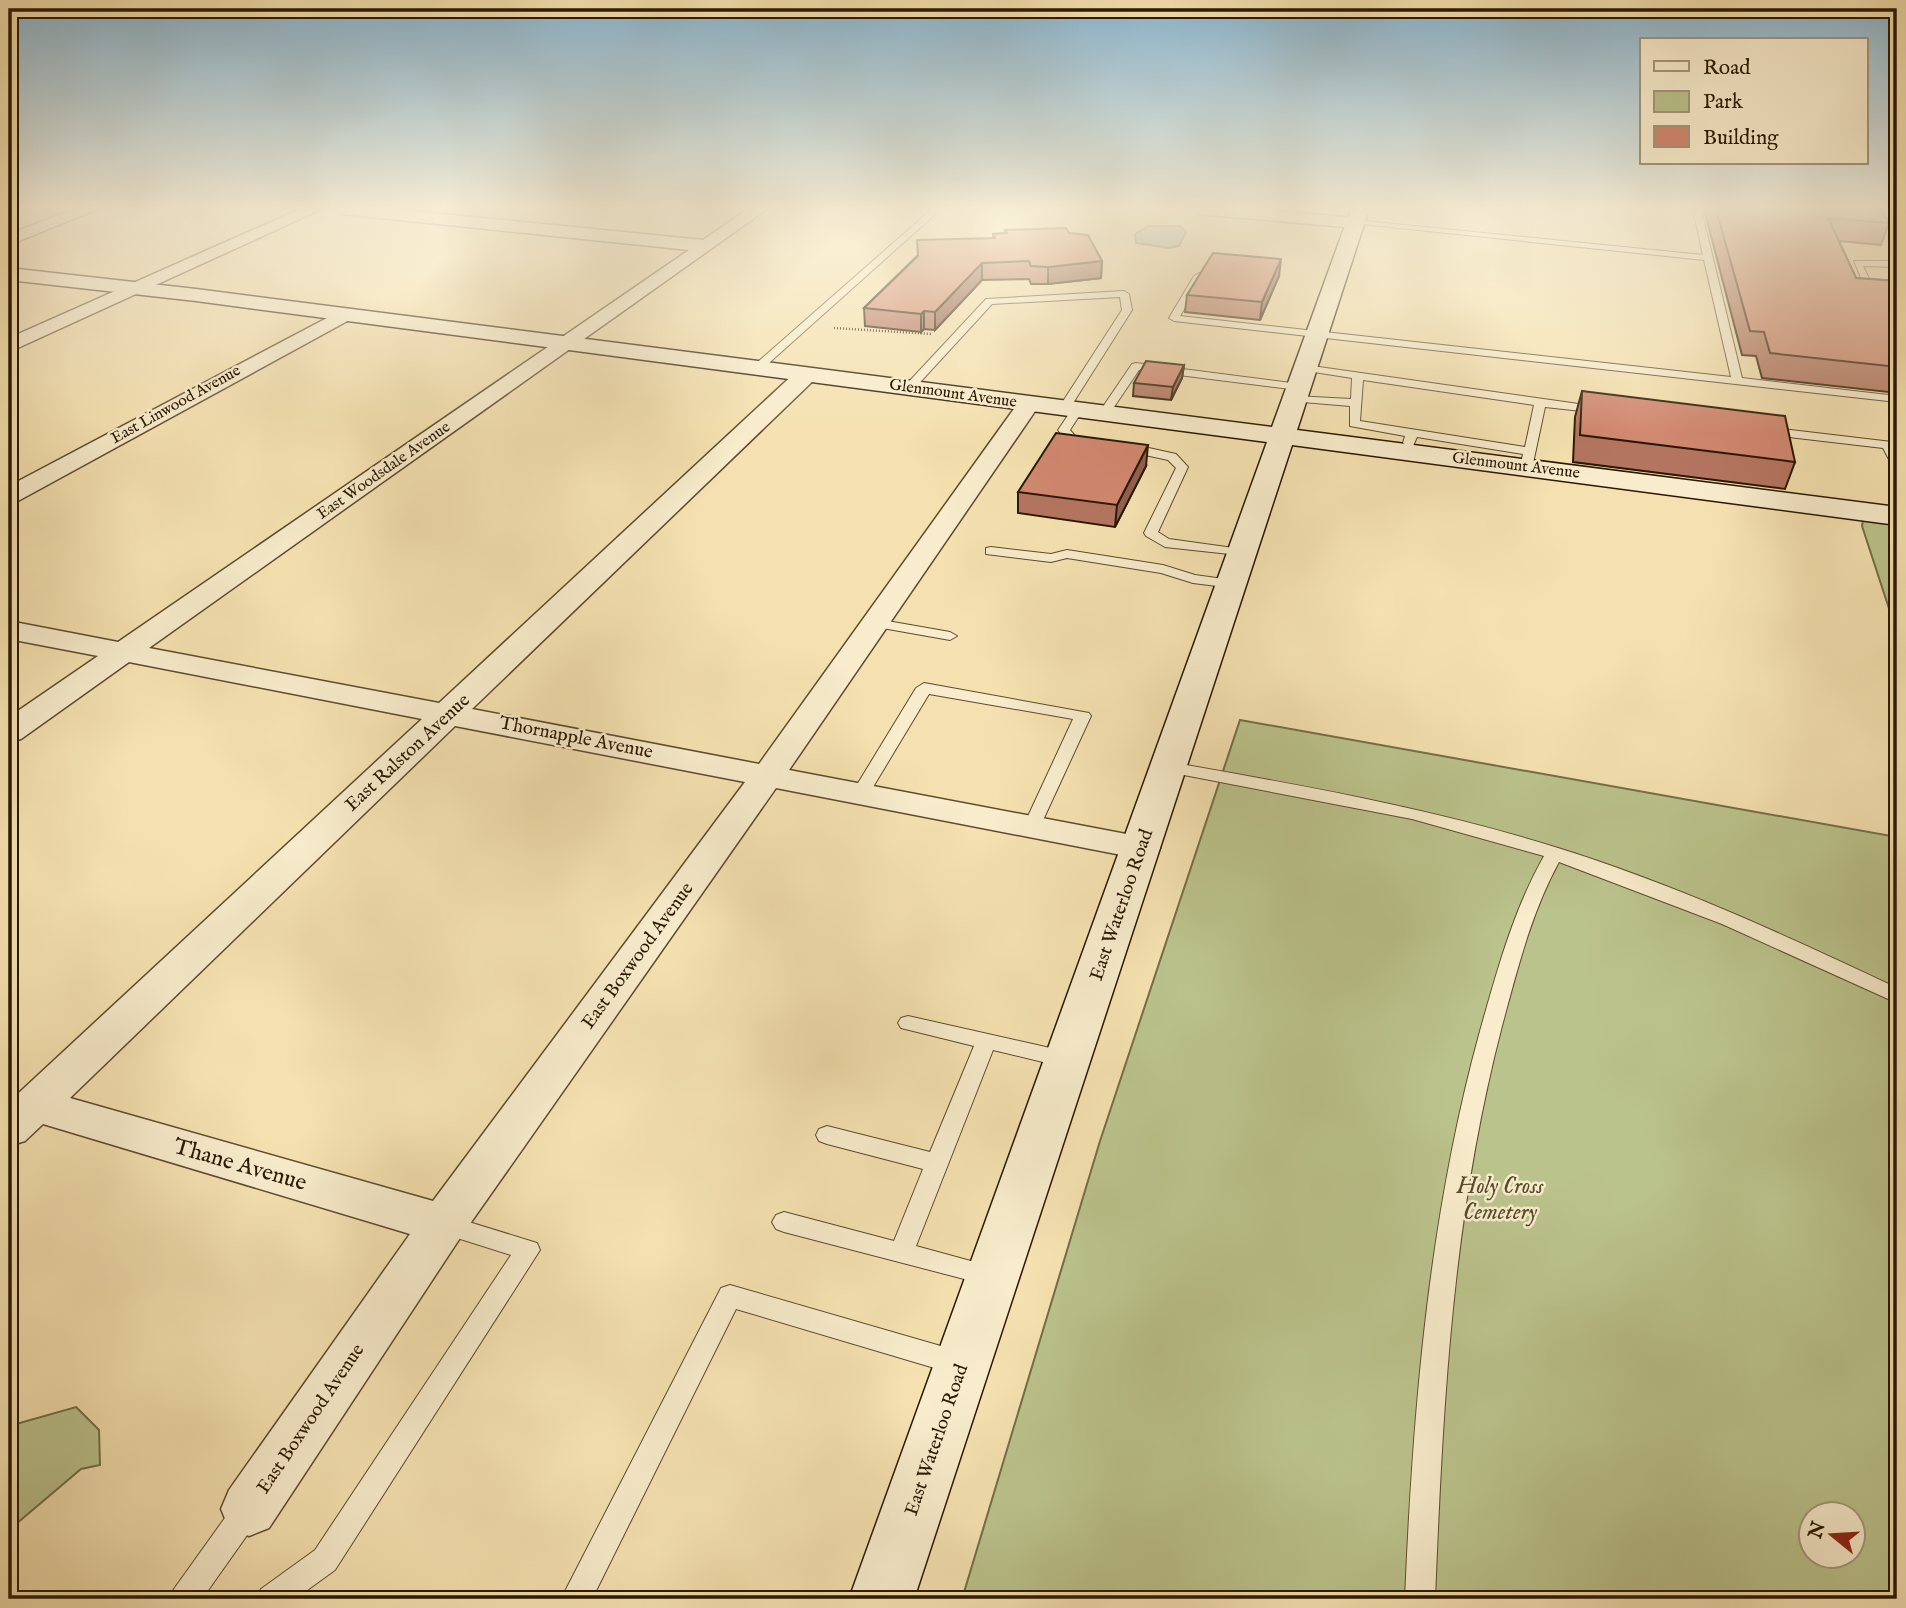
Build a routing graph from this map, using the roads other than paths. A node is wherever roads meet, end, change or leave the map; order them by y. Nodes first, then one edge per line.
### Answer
1 (102, 284) edge
2 (147, 284) edge
3 (653, 284) edge
4 (852, 284) edge
5 (1194, 284) edge
6 (1334, 284) edge
7 (1714, 284) edge
8 (1867, 284) edge
9 (138, 288) junction
10 (1897, 300) edge
11 (344, 315) junction
12 (1316, 335) junction
13 (567, 344) junction
14 (9, 346) edge
15 (756, 369) junction
16 (806, 375) junction
17 (1358, 375) junction
18 (1737, 381) junction
19 (909, 388) junction
20 (1295, 398) junction
21 (1897, 399) edge
22 (1356, 403) junction
23 (1540, 403) junction
24 (1057, 408) junction
25 (1612, 412) edge
26 (1104, 414) junction
27 (1755, 429) edge
28 (1409, 443) junction
29 (1528, 460) junction
30 (1897, 464) edge
31 (9, 496) edge
32 (1897, 516) edge
33 (991, 551) dead end
34 (1238, 569) junction
35 (876, 623) junction
36 (9, 630) edge
37 (950, 636) dead end
38 (123, 652) junction
39 (449, 714) junction
40 (9, 732) edge
41 (1169, 767) junction
42 (769, 775) junction
43 (861, 793) junction
44 (1032, 827) junction
45 (1142, 848) junction
46 (1555, 853) junction
47 (1897, 996) edge
48 (908, 1023) dead end
49 (986, 1041) junction
50 (1068, 1060) junction
51 (23, 1117) edge
52 (827, 1135) dead end
53 (937, 1163) junction
54 (784, 1222) dead end
55 (443, 1224) junction
56 (901, 1253) junction
57 (993, 1277) junction
58 (963, 1364) junction
59 (249, 1509) joint
60 (184, 1599) edge
61 (271, 1599) edge
62 (576, 1599) edge
63 (881, 1599) edge
64 (1420, 1599) edge

1 - 9 street, Glenmount Avenue
2 - 9 street
3 - 13 street, East Woodsdale Avenue
4 - 15 lane
5 - 12 lane
6 - 12 street, East Waterloo Road
7 - 18 lane
8 - 10 lane
9 - 11 street, Glenmount Avenue
9 - 14 street
11 - 13 street, Glenmount Avenue
11 - 31 street, East Linwood Avenue
12 - 18 lane
12 - 20 street, East Waterloo Road
13 - 15 street, Glenmount Avenue
13 - 38 street, East Woodsdale Avenue
15 - 16 street, Glenmount Avenue
16 - 19 street, Glenmount Avenue
16 - 39 street, East Ralston Avenue
17 - 20 lane
17 - 22 lane
17 - 23 lane
18 - 21 lane
19 - 24 street, Glenmount Avenue
19 - 24 lane
20 - 22 lane
20 - 26 street, Glenmount Avenue
20 - 26 lane
20 - 28 street, Glenmount Avenue
20 - 34 street, East Waterloo Road
22 - 28 lane
23 - 25 lane
23 - 29 lane
24 - 26 street, Glenmount Avenue
24 - 34 lane
24 - 35 street, East Boxwood Avenue
27 - 30 lane
28 - 29 street, Glenmount Avenue
29 - 32 street, Glenmount Avenue
33 - 34 lane
34 - 41 street, East Waterloo Road
35 - 37 lane
35 - 42 street, East Boxwood Avenue
36 - 38 street, Thornapple Avenue
38 - 39 street, Thornapple Avenue
38 - 40 street, East Woodsdale Avenue
39 - 42 street, Thornapple Avenue
39 - 51 street, East Ralston Avenue
41 - 45 street, East Waterloo Road
41 - 46 lane
42 - 43 street, Thornapple Avenue
42 - 55 street, East Boxwood Avenue
43 - 44 street, Thornapple Avenue
43 - 44 lane
44 - 45 street, Thornapple Avenue
45 - 50 street, East Waterloo Road
46 - 47 lane
46 - 64 lane
48 - 49 lane
49 - 50 lane
49 - 53 lane
50 - 57 street, East Waterloo Road
51 - 55 street, Thane Avenue
52 - 53 lane
53 - 56 lane
54 - 56 lane
55 - 59 street, East Boxwood Avenue
55 - 61 lane
56 - 57 lane
57 - 58 street, East Waterloo Road
58 - 62 lane
58 - 63 street, East Waterloo Road
59 - 60 lane

